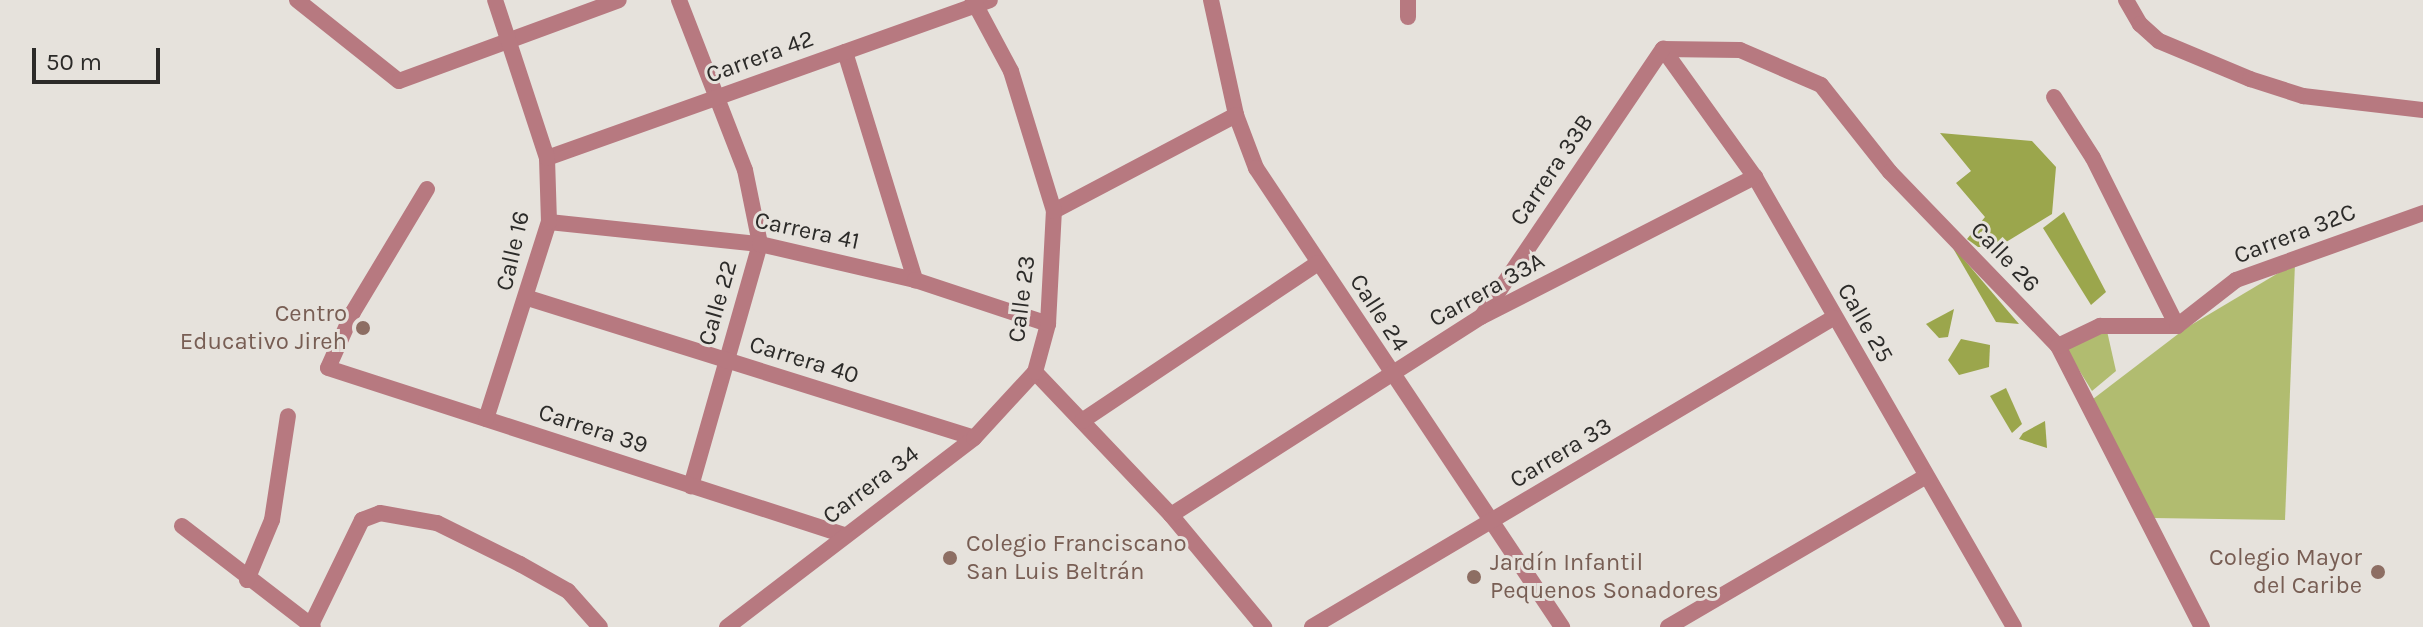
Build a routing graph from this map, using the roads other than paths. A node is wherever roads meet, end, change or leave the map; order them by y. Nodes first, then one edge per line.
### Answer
1 (297, 0) edge
2 (495, 0) edge
3 (619, 0) edge
4 (679, 0) edge
5 (1211, 0) edge
6 (2126, 0) edge
7 (979, 2) edge
8 (511, 40) junction
9 (1663, 49) junction
10 (845, 52) junction
11 (718, 97) junction
12 (2054, 97) dead end
13 (2423, 110) edge
14 (1236, 115) junction
15 (547, 158) junction
16 (1755, 177) junction
17 (427, 189) dead end
18 (1054, 211) junction
19 (2423, 213) edge
20 (549, 222) junction
21 (760, 244) junction
22 (1318, 263) junction
23 (915, 280) junction
24 (528, 298) junction
25 (1481, 317) junction
26 (1833, 318) junction
27 (1048, 324) junction
28 (2177, 326) junction
29 (2058, 346) junction
30 (726, 360) junction
31 (1035, 372) junction
32 (1390, 374) junction
33 (288, 416) dead end
34 (486, 419) junction
35 (1082, 421) junction
36 (974, 438) junction
37 (1926, 476) junction
38 (691, 486) junction
39 (1171, 515) junction
40 (1490, 523) junction
41 (182, 526) dead end
42 (844, 535) junction
43 (247, 580) junction
44 (312, 626) edge
45 (600, 627) edge
46 (727, 627) edge
47 (1264, 627) edge
48 (1312, 627) edge
49 (1562, 627) edge
50 (1668, 627) edge
51 (2014, 627) edge
52 (2202, 627) edge

1 - 8 street
2 - 8 street, Calle 16
3 - 8 street
4 - 11 street, Calle 22
5 - 14 street, Calle 24
6 - 13 street
7 - 10 street, Carrera 42
7 - 18 street, Calle 23
8 - 15 street, Calle 16
9 - 16 street, Calle 25
9 - 25 street, Carrera 33B
9 - 29 street, Calle 26
10 - 11 street, Carrera 42
10 - 23 street
11 - 15 street, Carrera 42
11 - 21 street, Calle 22
12 - 28 street
14 - 18 street
14 - 22 street, Calle 24
15 - 20 street, Calle 16
16 - 25 street, Carrera 33A
16 - 26 street, Calle 25
17 - 34 street, Carrera 39
18 - 27 street, Calle 23
19 - 28 street, Carrera 32C
20 - 21 street, Carrera 41
20 - 24 street, Calle 16
21 - 23 street, Carrera 41
21 - 30 street, Calle 22
22 - 32 street, Calle 24
22 - 35 street
23 - 27 street, Carrera 41
24 - 30 street, Carrera 40
24 - 34 street, Calle 16
25 - 32 street, Carrera 33A
26 - 37 street, Calle 25
26 - 40 street, Carrera 33
27 - 31 street, Calle 23
28 - 29 street
29 - 52 street, Calle 26
30 - 36 street, Carrera 40
30 - 38 street, Calle 22
31 - 35 street, Calle 23
31 - 36 street, Carrera 34
32 - 39 street, Carrera 33A
32 - 40 street, Calle 24
33 - 43 street
34 - 38 street, Carrera 39
35 - 39 street, Calle 23
36 - 42 street, Carrera 34
37 - 50 street
37 - 51 street, Calle 25
38 - 42 street, Carrera 39
39 - 47 street, Calle 23
40 - 48 street, Carrera 33
40 - 49 street, Calle 24
41 - 43 street
42 - 46 street, Carrera 34
43 - 44 street
44 - 45 street

